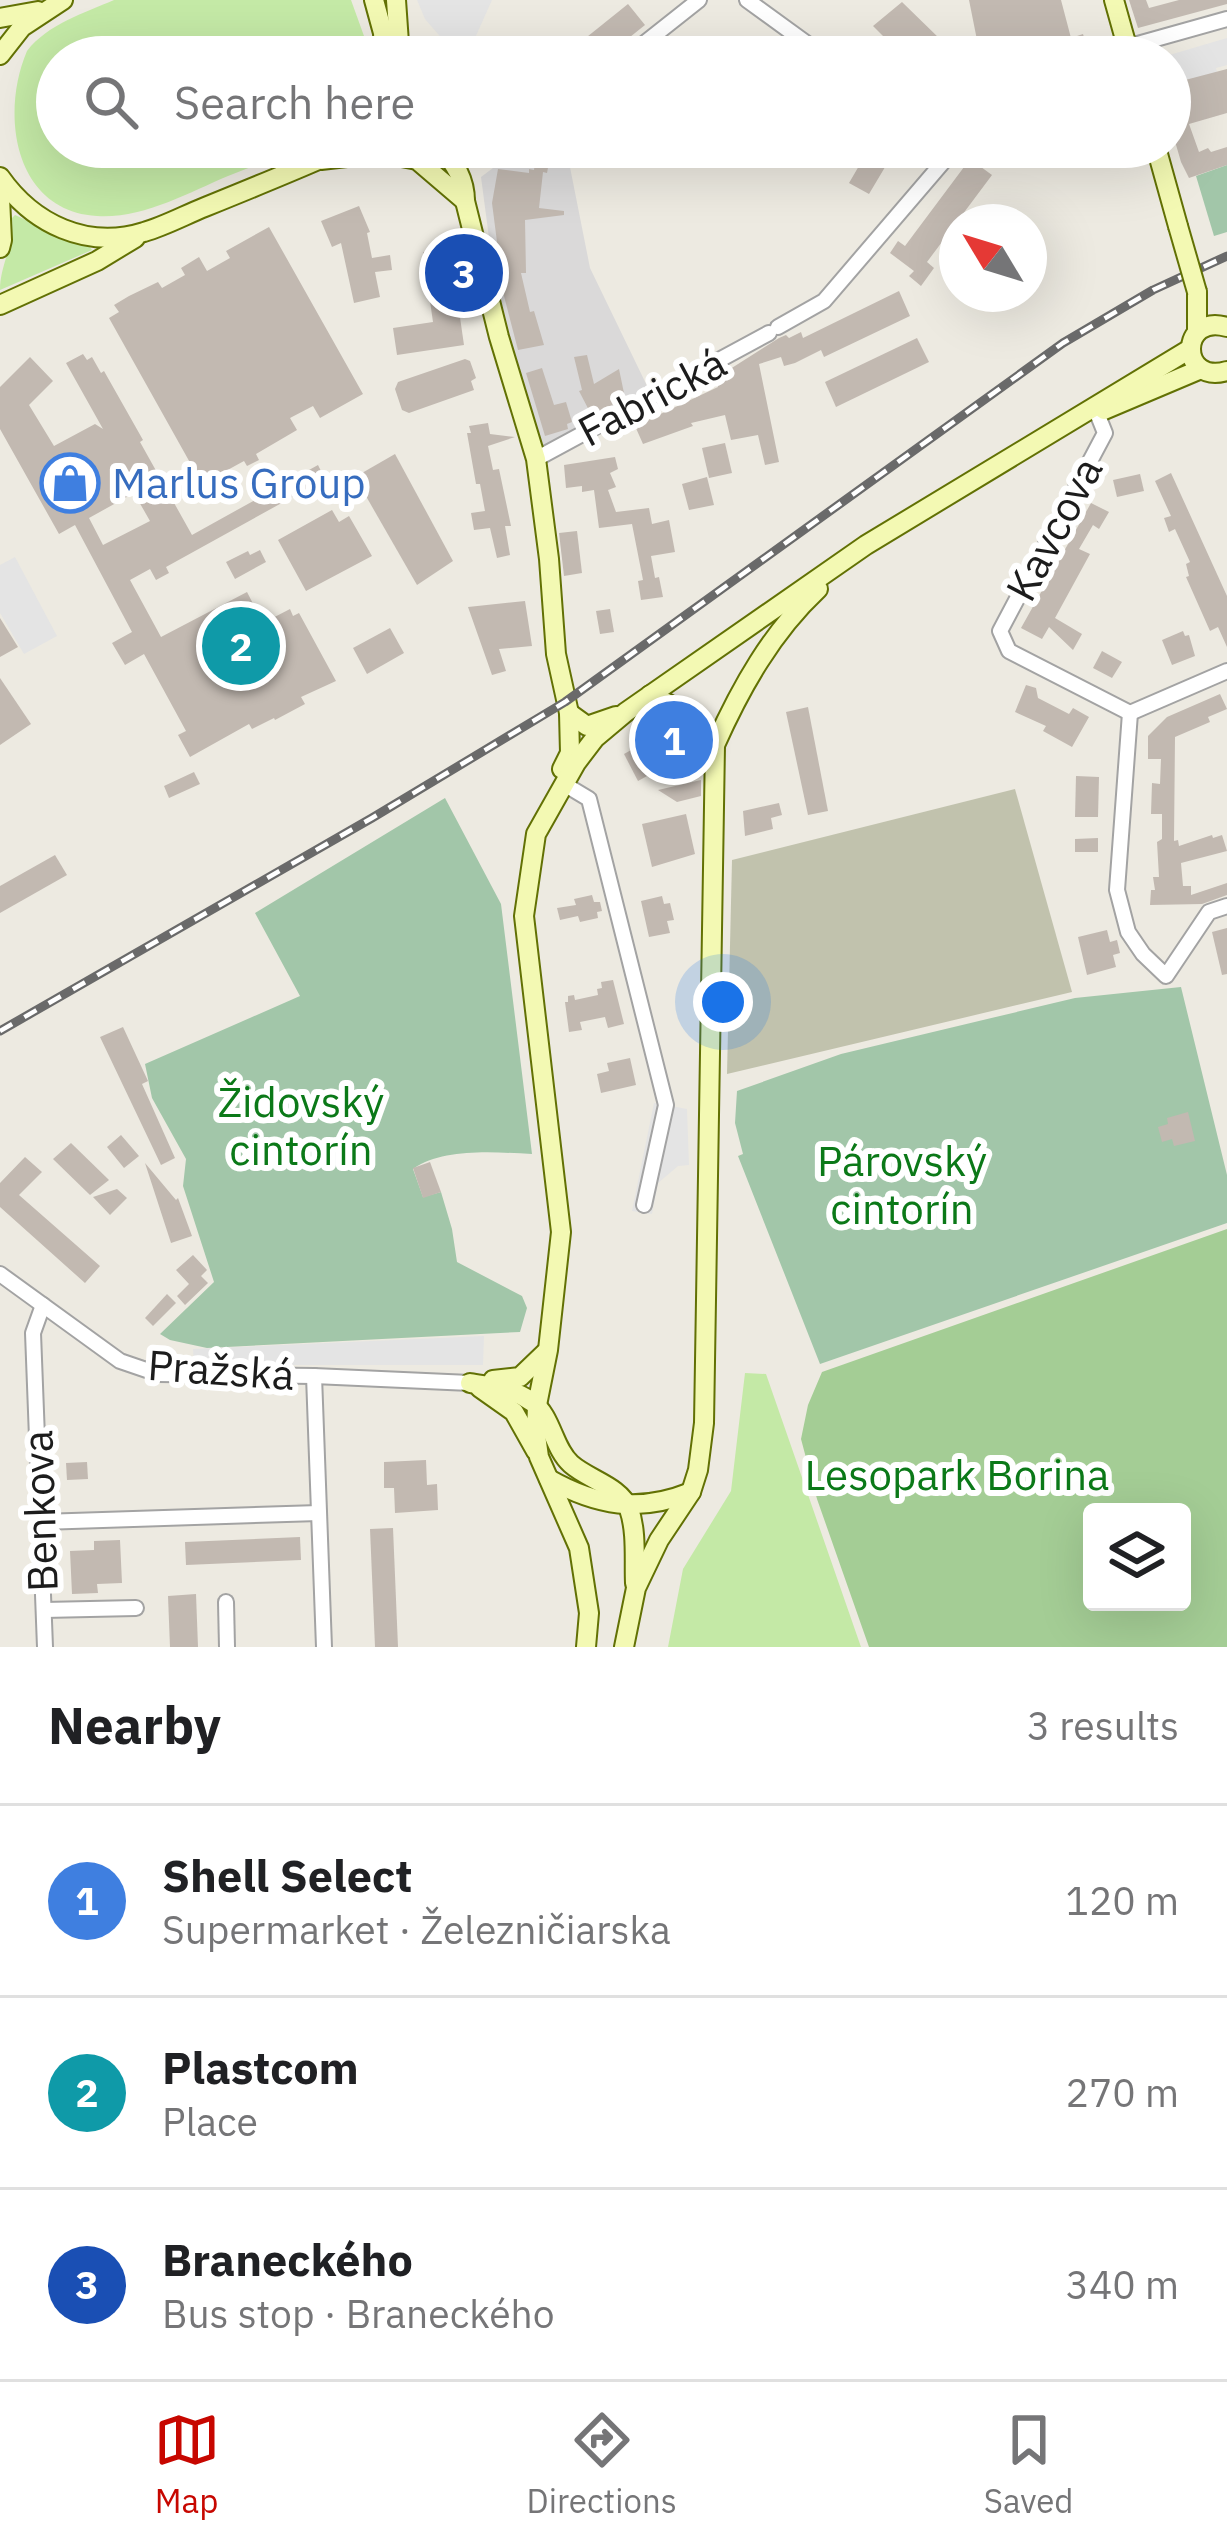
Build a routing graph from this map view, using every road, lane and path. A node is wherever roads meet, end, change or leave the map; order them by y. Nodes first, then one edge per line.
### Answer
1 (63, 0) edge
2 (699, 0) edge
3 (746, 0) edge
4 (1114, 0) edge
5 (382, 2) edge
6 (43, 11) junction
7 (0, 18) edge
8 (1227, 19) edge
9 (383, 36) edge
10 (393, 36) edge
11 (654, 36) edge
12 (797, 36) edge
13 (1124, 36) edge
14 (1177, 36) edge
15 (0, 55) edge
16 (299, 168) edge
17 (426, 168) edge
18 (456, 168) edge
19 (938, 168) edge
20 (1162, 168) edge
21 (0, 177) edge
22 (0, 198) edge
23 (465, 201) junction
24 (144, 232) junction
25 (0, 248) edge
26 (1198, 295) junction
27 (0, 305) edge
28 (1224, 326) edge
29 (1194, 340) junction
30 (1217, 373) edge
31 (1097, 413) junction
32 (1039, 438) junction
33 (536, 459) junction
34 (866, 545) junction
35 (1227, 671) edge
36 (650, 695) junction
37 (626, 712) junction
38 (569, 713) junction
39 (1130, 713) junction
40 (715, 745) junction
41 (564, 784) junction
42 (536, 834) junction
43 (1227, 906) edge
44 (644, 1205) dead end
45 (0, 1274) edge
46 (43, 1305) junction
47 (548, 1350) junction
48 (314, 1376) junction
49 (470, 1383) junction
50 (537, 1405) junction
51 (539, 1457) junction
52 (549, 1479) junction
53 (691, 1492) junction
54 (627, 1504) junction
55 (319, 1513) junction
56 (41, 1522) junction
57 (636, 1588) junction
58 (226, 1601) dead end
59 (136, 1608) dead end
60 (44, 1610) junction
61 (45, 1647) edge
62 (227, 1647) edge
63 (324, 1647) edge
64 (586, 1647) edge
65 (623, 1647) edge

1 - 6 street
2 - 11 street
3 - 12 street
4 - 13 street
5 - 9 street
5 - 10 street
6 - 7 street
6 - 15 street
8 - 14 street
16 - 24 street
17 - 23 street
18 - 23 street
19 - 33 street, Fabrická
20 - 26 street, bridge
21 - 24 street
22 - 25 street
23 - 33 street
24 - 27 street
26 - 28 street
26 - 29 street
28 - 29 street
29 - 30 street
29 - 32 street
30 - 31 street
31 - 32 street
31 - 39 street, Kavcova
32 - 34 street
33 - 38 street
34 - 36 street
34 - 40 street
35 - 39 street
36 - 37 street
36 - 40 street
37 - 38 street
37 - 41 street
38 - 42 street
39 - 43 street
40 - 53 street
41 - 42 street
41 - 44 street
42 - 47 street
45 - 46 street, Pražská
46 - 48 street, Pražská
46 - 56 street, Benkova
47 - 49 street
47 - 50 street
48 - 49 street, Pražská
48 - 55 street
49 - 50 street
49 - 51 street
50 - 51 street
50 - 54 street
51 - 52 street
52 - 54 street
52 - 64 street
53 - 54 street
53 - 57 street
54 - 57 street
55 - 56 street
55 - 63 street
56 - 60 street, Benkova
57 - 65 street
58 - 62 street
59 - 60 street
60 - 61 street, Benkova

